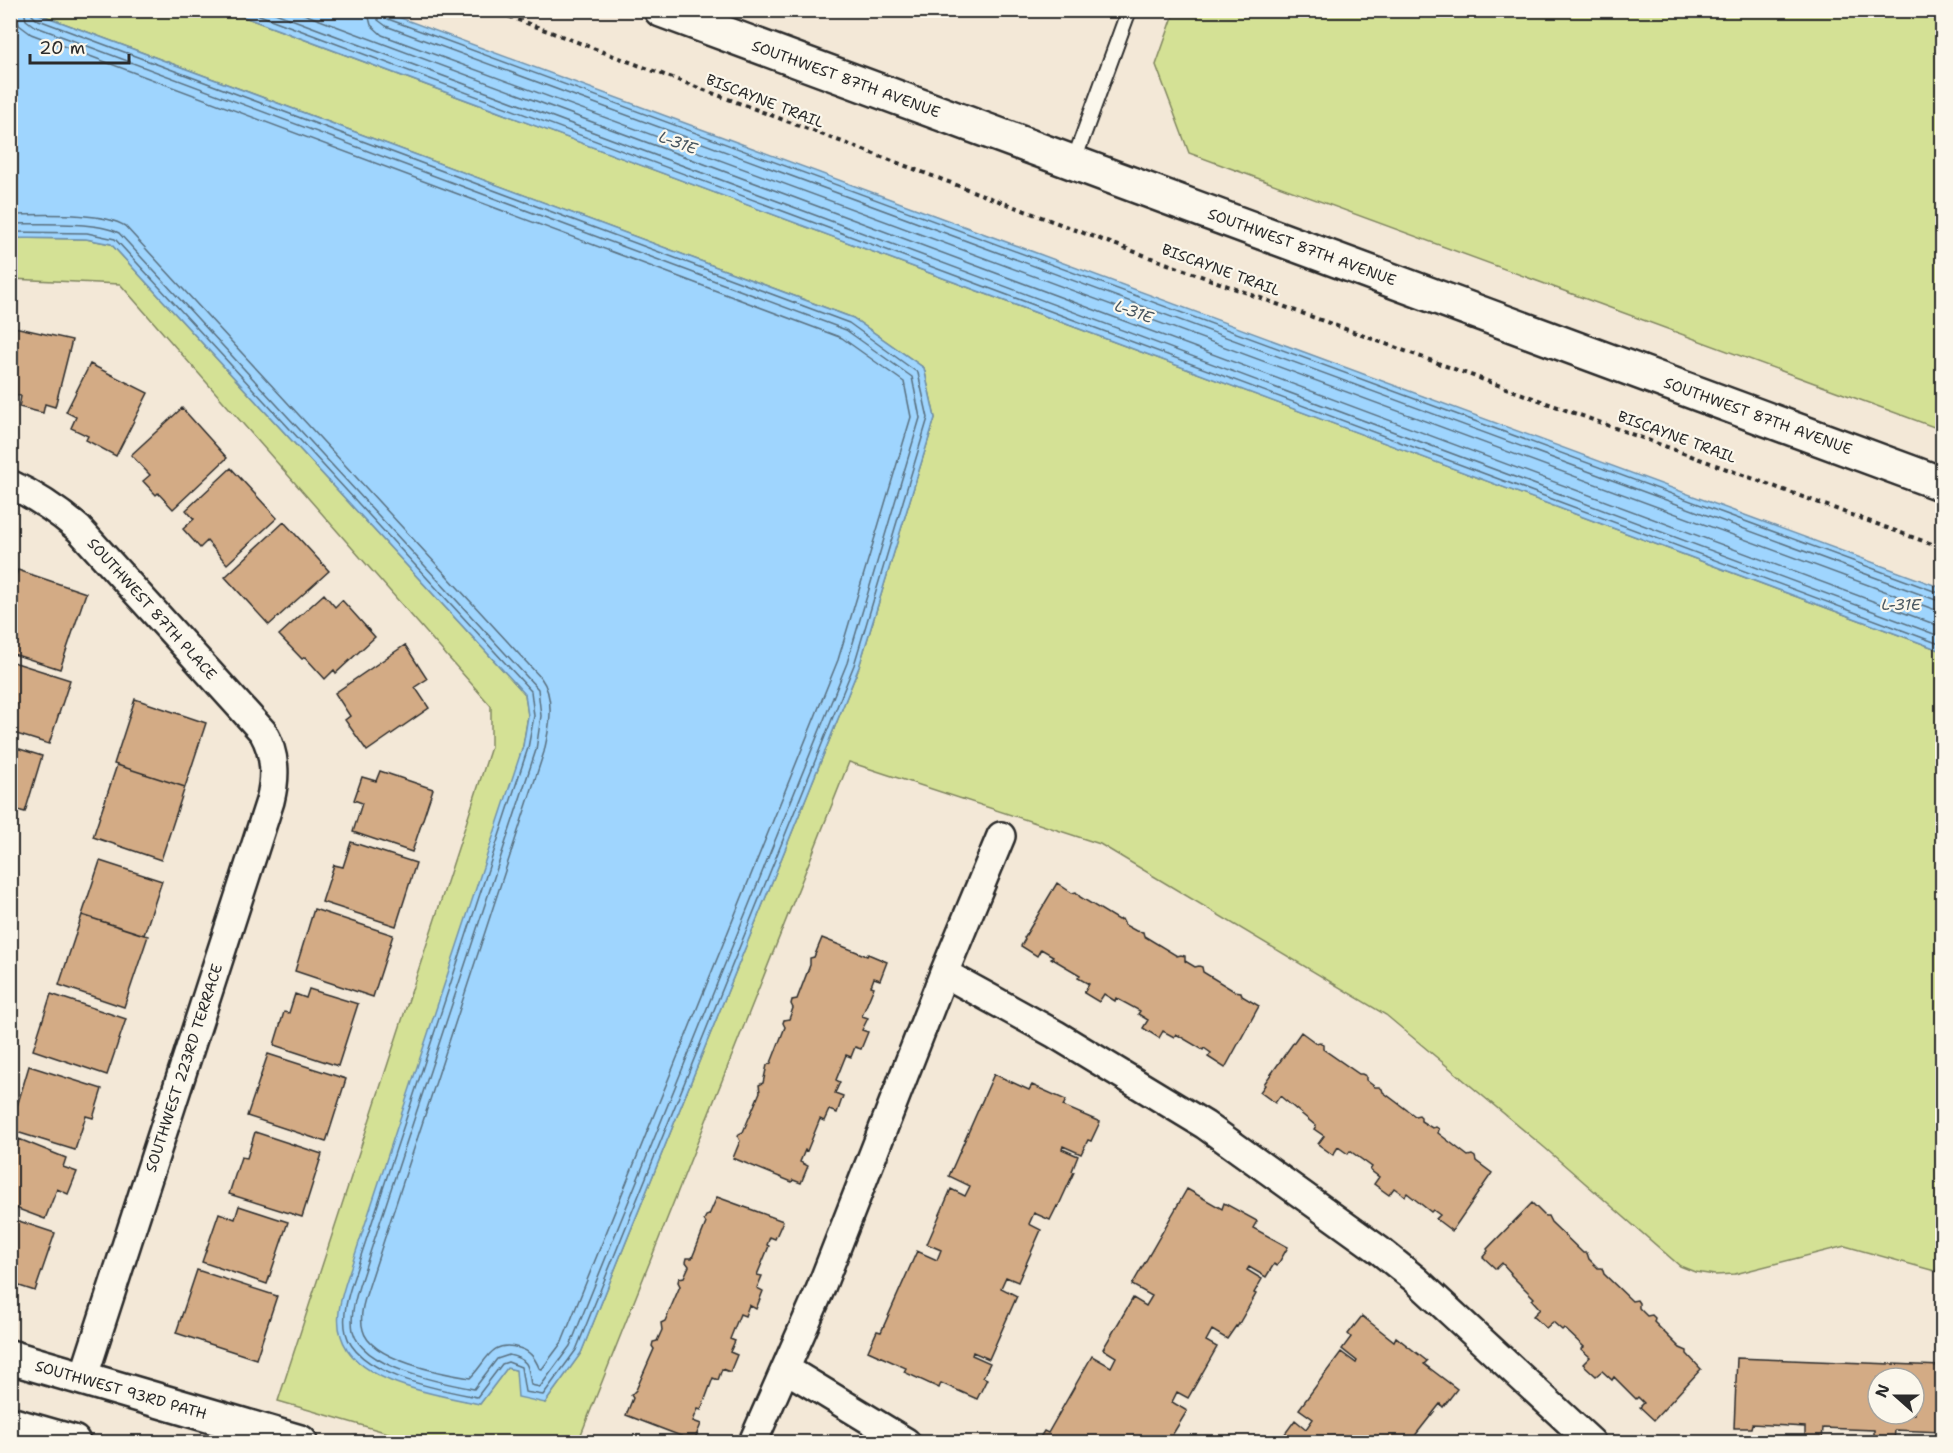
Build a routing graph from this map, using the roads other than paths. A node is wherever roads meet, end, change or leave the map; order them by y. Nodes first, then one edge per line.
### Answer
1 (661, 10) edge
2 (1129, 10) edge
3 (1073, 163) junction
4 (10, 484) edge
5 (1942, 484) edge
6 (273, 755) joint
7 (1001, 836) dead end
8 (944, 973) junction
9 (10, 1357) edge
10 (786, 1369) junction
11 (84, 1378) junction
12 (10, 1424) edge
13 (69, 1442) edge
14 (300, 1443) edge
15 (753, 1443) edge
16 (906, 1443) edge
17 (1591, 1443) edge

1 - 3 street, SOUTHWEST 87TH AVENUE
2 - 3 lane
3 - 5 street, SOUTHWEST 87TH AVENUE
4 - 6 street, SOUTHWEST 87TH PLACE
6 - 11 street, SOUTHWEST 223RD TERRACE
7 - 8 street
8 - 10 street
8 - 17 street
9 - 11 street, SOUTHWEST 93RD PATH
10 - 15 street
10 - 16 street
11 - 14 street, SOUTHWEST 93RD PATH
12 - 13 street

